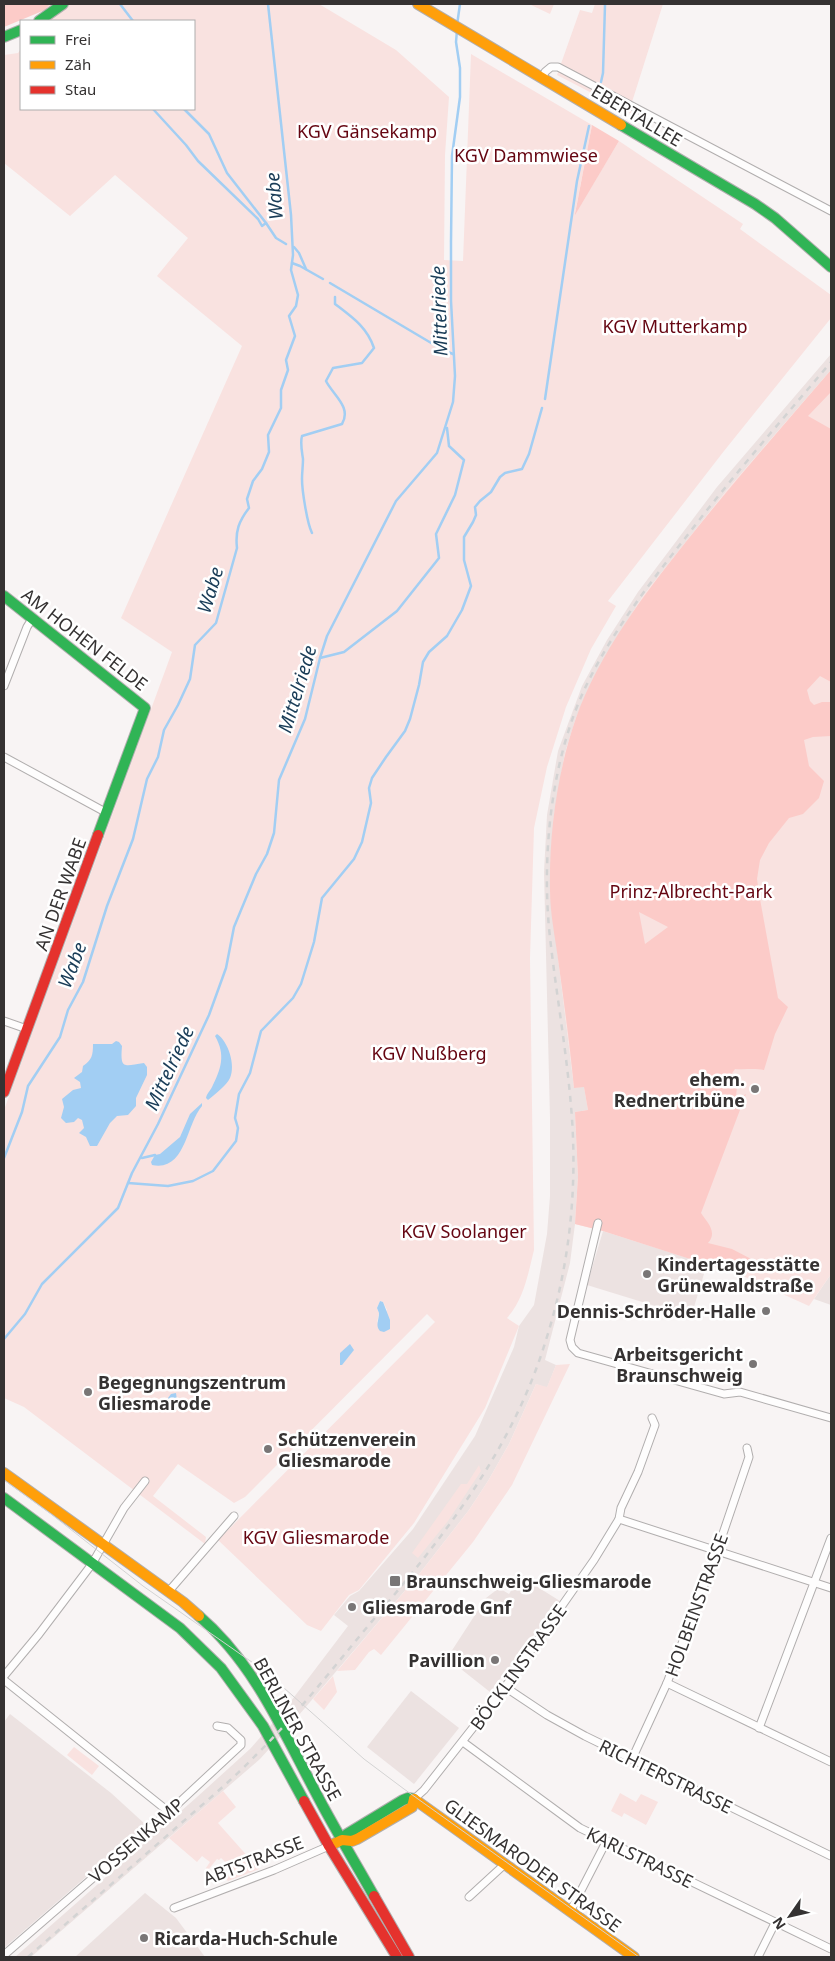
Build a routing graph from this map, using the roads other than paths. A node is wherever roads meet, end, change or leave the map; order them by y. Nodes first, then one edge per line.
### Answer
1 (63, 4) edge
2 (418, 4) edge
3 (40, 20) edge
4 (20, 30) edge
5 (4, 37) edge
6 (543, 78) junction
7 (831, 210) edge
8 (831, 267) edge
9 (4, 596) edge
10 (32, 619) junction
11 (4, 686) edge
12 (145, 708) joint
13 (4, 757) edge
14 (107, 813) junction
15 (4, 1020) edge
16 (26, 1029) junction
17 (4, 1092) edge
18 (598, 1223) dead end
19 (652, 1418) dead end
20 (831, 1418) edge
21 (747, 1448) dead end
22 (4, 1473) edge
23 (145, 1481) dead end
24 (4, 1498) edge
25 (234, 1516) dead end
26 (619, 1519) junction
27 (831, 1538) edge
28 (103, 1544) junction
29 (717, 1550) junction
30 (92, 1564) junction
31 (815, 1582) junction
32 (831, 1588) edge
33 (169, 1592) junction
34 (4, 1676) edge
35 (4, 1680) edge
36 (667, 1683) junction
37 (505, 1687) junction
38 (217, 1726) dead end
39 (759, 1728) junction
40 (463, 1742) junction
41 (632, 1759) junction
42 (831, 1762) edge
43 (414, 1799) junction
44 (169, 1812) junction
45 (342, 1840) junction
46 (606, 1842) junction
47 (329, 1846) junction
48 (831, 1856) edge
49 (505, 1864) junction
50 (469, 1897) dead end
51 (174, 1908) dead end
52 (570, 1912) junction
53 (775, 1923) junction
54 (831, 1949) edge
55 (4, 1955) edge
56 (397, 1957) edge
57 (409, 1957) edge
58 (632, 1957) edge
59 (758, 1957) edge

1 - 3 main road
2 - 6 main road, EBERTALLEE
4 - 5 main road
6 - 7 street
6 - 8 main road, EBERTALLEE
9 - 10 main road, AM HOHEN FELDE
10 - 11 street
10 - 12 main road, AM HOHEN FELDE
12 - 14 main road, AN DER WABE
13 - 14 street
14 - 16 main road, AN DER WABE
15 - 16 street
16 - 17 main road, AN DER WABE
18 - 20 street
19 - 26 street, BÖCKLINSTRASSE
21 - 29 street, HOLBEINSTRASSE
22 - 28 main road, BERLINER STRASSE
23 - 28 street
24 - 30 main road, BERLINER STRASSE
25 - 33 street
26 - 29 street
26 - 37 street, BÖCKLINSTRASSE
27 - 31 street
28 - 30 street
28 - 33 main road, BERLINER STRASSE
29 - 31 street
29 - 36 street, HOLBEINSTRASSE
30 - 34 street
30 - 47 main road, BERLINER STRASSE
31 - 32 street
31 - 39 street
33 - 45 main road, BERLINER STRASSE
35 - 44 street
36 - 39 street
36 - 41 street, HOLBEINSTRASSE
37 - 40 street, BÖCKLINSTRASSE
37 - 41 street, RICHTERSTRASSE
38 - 44 street, VOSSENKAMP
39 - 42 street
40 - 43 street, BÖCKLINSTRASSE
40 - 46 street, KARLSTRASSE
41 - 48 street, RICHTERSTRASSE
43 - 45 main road, ABTSTRASSE
43 - 49 main road, GLIESMARODER STRASSE
44 - 55 street, VOSSENKAMP
45 - 47 main road, ABTSTRASSE
45 - 57 main road, BERLINER STRASSE
46 - 52 street
46 - 53 street, KARLSTRASSE
47 - 51 street, ABTSTRASSE
47 - 56 main road, BERLINER STRASSE
49 - 50 street
49 - 52 main road, GLIESMARODER STRASSE
52 - 58 main road, GLIESMARODER STRASSE
53 - 54 street, KARLSTRASSE
53 - 59 street

